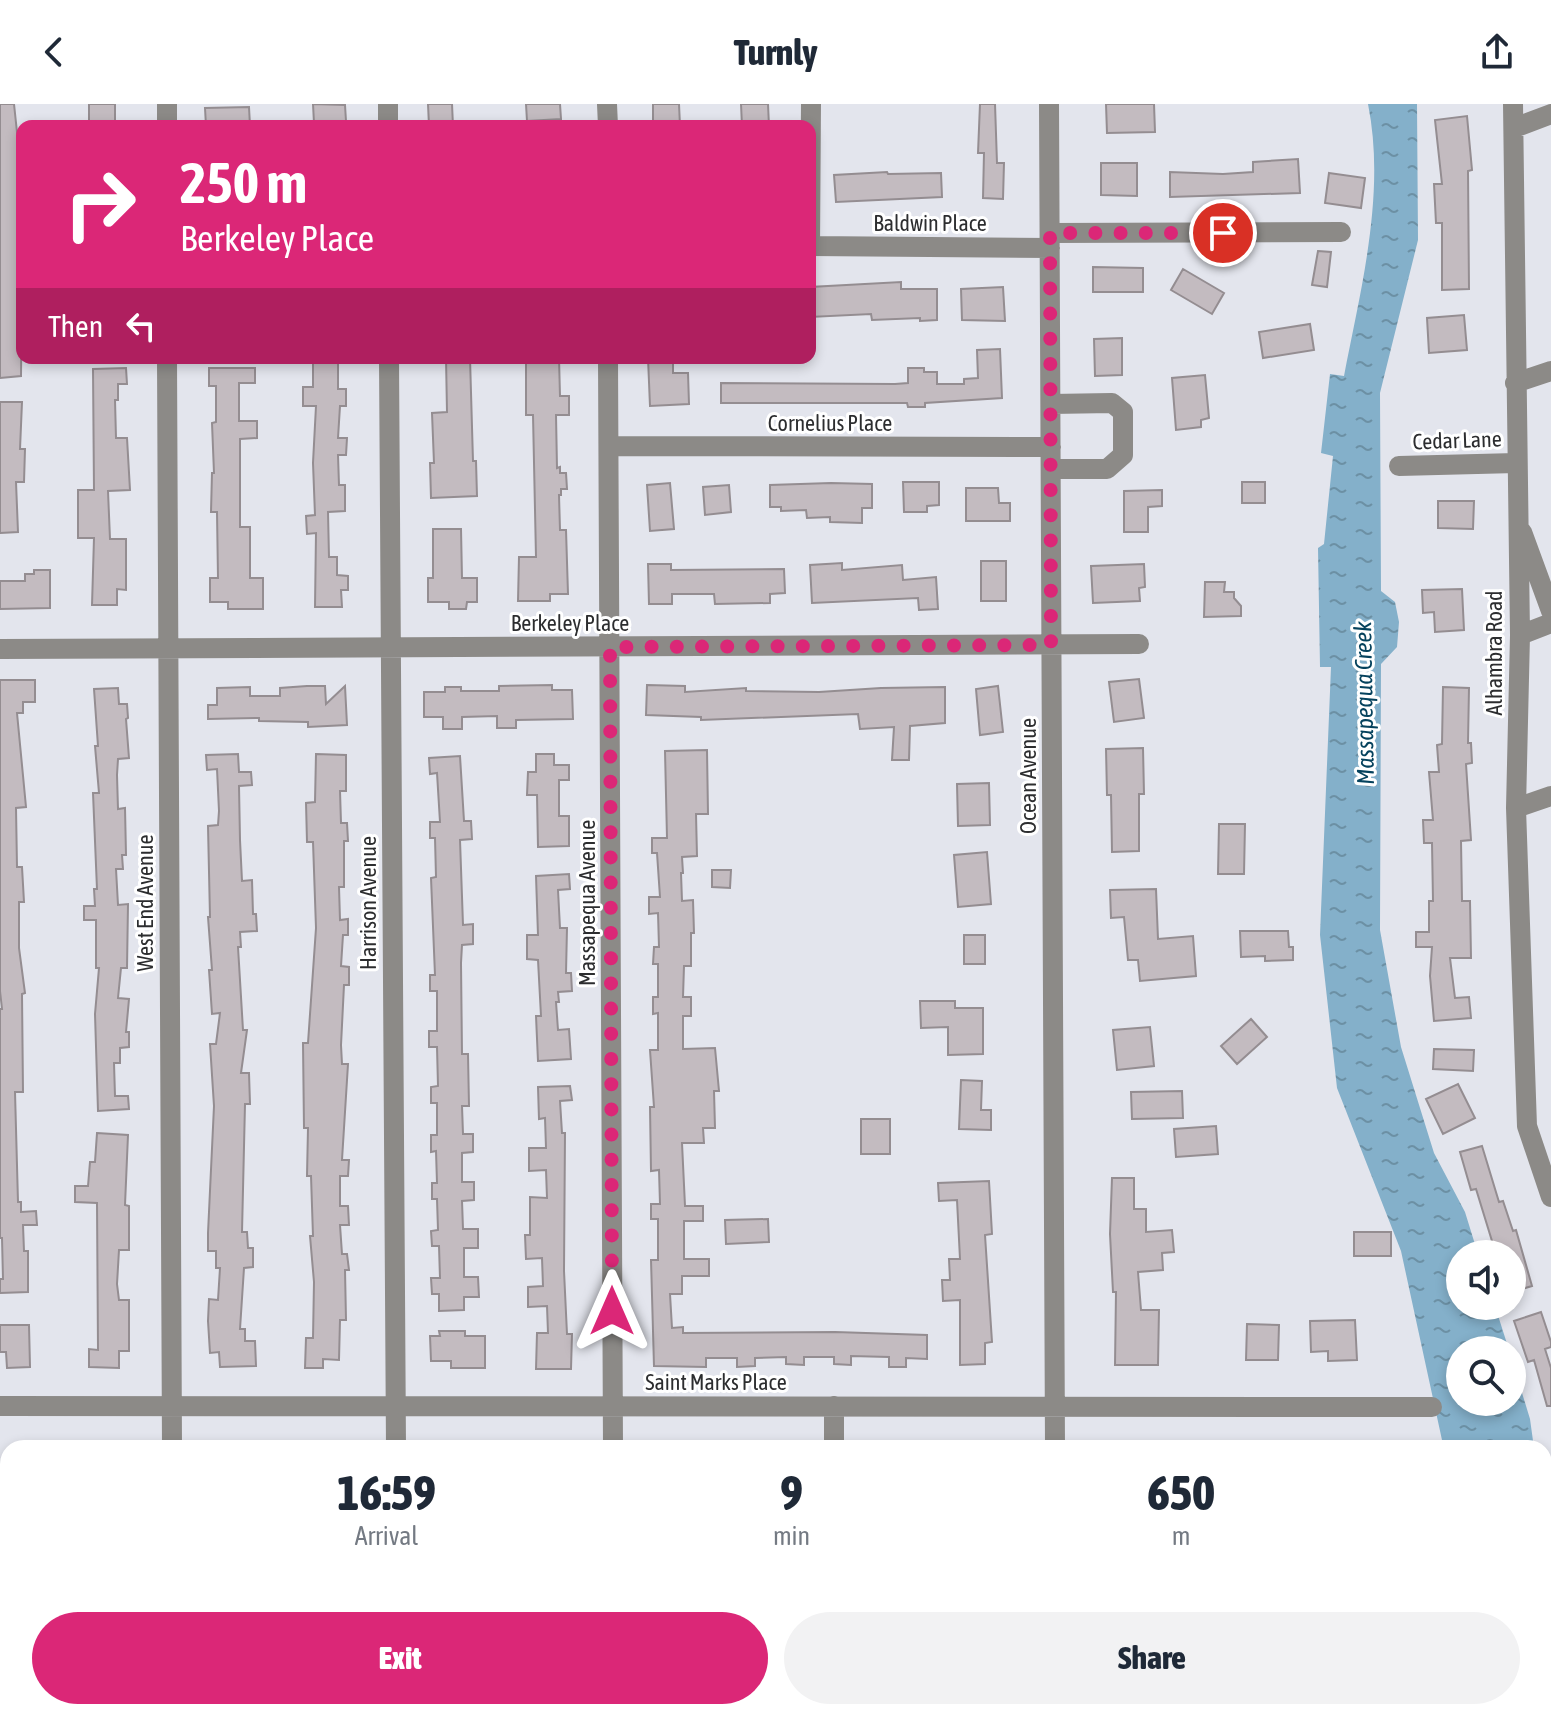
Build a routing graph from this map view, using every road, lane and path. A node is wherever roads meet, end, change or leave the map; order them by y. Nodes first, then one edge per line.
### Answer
1 (1049, 104) edge
2 (1513, 104) edge
3 (1551, 114) edge
4 (1514, 128) junction
5 (1341, 232) dead end
6 (1050, 241) junction
7 (816, 246) edge
8 (167, 364) edge
9 (389, 364) edge
10 (608, 364) edge
11 (1551, 371) edge
12 (1515, 383) junction
13 (1051, 404) junction
14 (609, 446) junction
15 (1051, 447) junction
16 (1516, 463) junction
17 (1399, 466) dead end
18 (1051, 469) junction
19 (1517, 517) junction
20 (1551, 611) edge
21 (1551, 623) edge
22 (1520, 635) junction
23 (1139, 644) dead end
24 (1051, 645) junction
25 (391, 647) junction
26 (610, 647) junction
27 (169, 648) junction
28 (0, 649) edge
29 (1551, 796) edge
30 (1516, 808) junction
31 (1551, 1197) edge
32 (0, 1406) edge
33 (171, 1406) junction
34 (395, 1406) junction
35 (613, 1406) junction
36 (834, 1406) junction
37 (1054, 1406) junction
38 (1432, 1407) dead end
39 (172, 1440) edge
40 (396, 1440) edge
41 (613, 1440) edge
42 (834, 1440) edge
43 (1055, 1440) edge

1 - 6 street, Ocean Avenue
2 - 4 street, Alhambra Road
3 - 4 street
4 - 12 street, Alhambra Road
5 - 6 street, Baldwin Place
6 - 7 street, Baldwin Place
6 - 13 street, Ocean Avenue
8 - 27 street, West End Avenue
9 - 25 street, Harrison Avenue
10 - 14 street, Massapequa Avenue
11 - 12 street
12 - 16 street, Alhambra Road
13 - 15 street, Ocean Avenue
13 - 18 street
14 - 15 street, Cornelius Place
14 - 26 street, Massapequa Avenue
15 - 18 street, Ocean Avenue
16 - 17 street, Cedar Lane
16 - 19 street, Alhambra Road
18 - 24 street, Ocean Avenue
19 - 20 street
19 - 22 street, Alhambra Road
21 - 22 street
22 - 30 street, Alhambra Road
23 - 24 street, Berkeley Place
24 - 26 street, Berkeley Place
24 - 37 street, Ocean Avenue
25 - 26 street, Berkeley Place
25 - 27 street, Berkeley Place
25 - 34 street, Harrison Avenue
26 - 35 street, Massapequa Avenue
27 - 28 street, Berkeley Place
27 - 33 street, West End Avenue
29 - 30 street
30 - 31 street, Alhambra Road
32 - 33 street, Saint Marks Place
33 - 34 street, Saint Marks Place
33 - 39 street, West End Avenue
34 - 35 street, Saint Marks Place
34 - 40 street, Harrison Avenue
35 - 36 street, Saint Marks Place
35 - 41 street, Massapequa Avenue
36 - 37 street, Saint Marks Place
36 - 42 street
37 - 38 street, Saint Marks Place
37 - 43 street, Ocean Avenue

